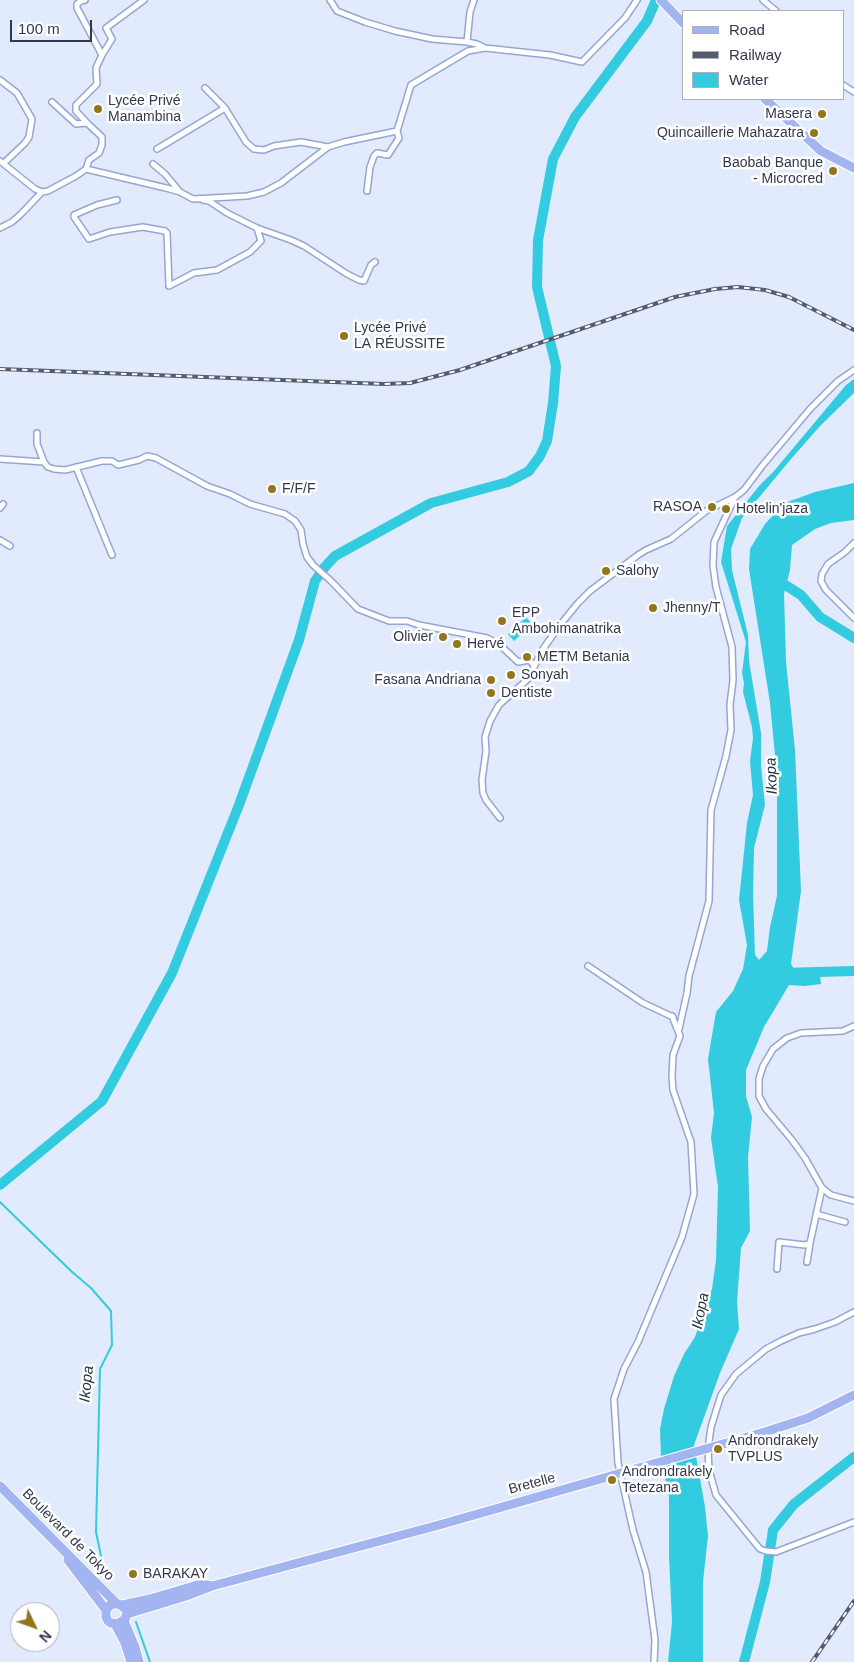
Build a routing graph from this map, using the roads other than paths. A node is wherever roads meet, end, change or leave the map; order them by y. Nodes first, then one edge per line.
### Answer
1 (85, 0) edge
2 (144, 0) edge
3 (330, 0) edge
4 (474, 0) edge
5 (638, 0) edge
6 (763, 0) edge
7 (664, 1) edge
8 (775, 10) edge
9 (682, 22) edge
10 (467, 42) junction
11 (485, 48) junction
12 (102, 55) junction
13 (0, 80) edge
14 (205, 88) dead end
15 (766, 100) edge
16 (52, 102) dead end
17 (224, 108) junction
18 (87, 123) junction
19 (397, 131) junction
20 (328, 147) junction
21 (157, 149) dead end
22 (2, 162) edge
23 (153, 164) dead end
24 (854, 168) edge
25 (86, 170) junction
26 (368, 191) dead end
27 (42, 192) junction
28 (180, 192) junction
29 (193, 199) junction
30 (117, 200) dead end
31 (0, 228) edge
32 (257, 228) junction
33 (376, 262) dead end
34 (854, 370) edge
35 (38, 433) dead end
36 (0, 459) edge
37 (44, 462) junction
38 (76, 467) junction
39 (734, 497) junction
40 (717, 506) junction
41 (725, 515) junction
42 (0, 540) edge
43 (854, 543) edge
44 (10, 546) dead end
45 (112, 555) dead end
46 (854, 618) edge
47 (534, 665) junction
48 (500, 818) dead end
49 (588, 966) dead end
50 (672, 1016) junction
51 (854, 1026) edge
52 (822, 1188) junction
53 (854, 1201) edge
54 (816, 1214) junction
55 (845, 1222) dead end
56 (810, 1243) junction
57 (807, 1262) dead end
58 (777, 1269) dead end
59 (854, 1312) edge
60 (854, 1395) edge
61 (706, 1449) junction
62 (620, 1474) junction
63 (0, 1486) edge
64 (854, 1522) edge
65 (60, 1547) junction
66 (212, 1586) junction
67 (120, 1604) junction
68 (106, 1610) junction
69 (122, 1620) junction
70 (131, 1662) edge
71 (140, 1662) edge
72 (654, 1662) edge

1 - 12 street
2 - 12 street
3 - 10 street
4 - 10 street
5 - 11 street
6 - 8 street
7 - 9 main road
10 - 11 street
11 - 19 street
12 - 18 street
13 - 22 street
14 - 17 street
15 - 24 main road
16 - 18 street
17 - 20 street
17 - 21 street
18 - 25 street
19 - 20 street
19 - 26 street
20 - 29 street
22 - 27 street
23 - 28 street
25 - 27 street
25 - 28 street
27 - 31 street
28 - 29 street
29 - 32 street
30 - 32 street
32 - 33 street
34 - 39 street
35 - 37 street
36 - 37 street
37 - 38 street
38 - 45 street
38 - 47 street
39 - 40 street
39 - 41 street
40 - 41 street
40 - 47 street
41 - 50 street
42 - 44 street
43 - 46 street
47 - 48 street
49 - 50 street
50 - 62 street
51 - 52 street
52 - 53 street
52 - 54 street
54 - 55 street
54 - 56 street
56 - 57 street
56 - 58 street
59 - 61 street
60 - 61 main road, Bretelle
61 - 62 main road, Bretelle
61 - 64 street
62 - 66 main road, Bretelle
62 - 72 street
63 - 65 main road, Boulevard de Tokyo
65 - 67 main road, Boulevard de Tokyo
65 - 68 main road
66 - 67 main road, Bretelle
66 - 69 main road, Bretelle
67 - 68 main road
67 - 69 main road
68 - 69 main road
69 - 70 main road
69 - 71 main road

